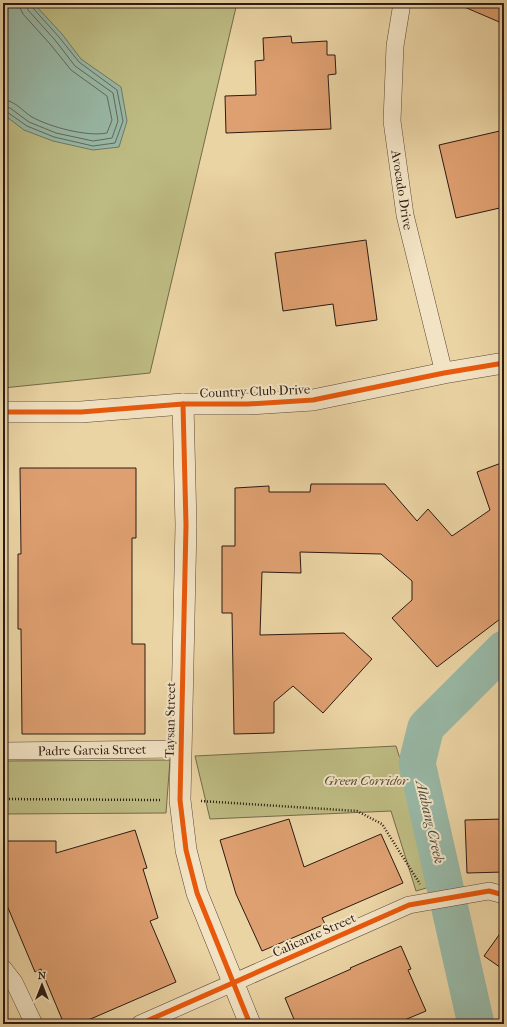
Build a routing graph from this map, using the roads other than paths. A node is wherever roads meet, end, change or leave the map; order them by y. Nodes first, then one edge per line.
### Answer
1 (402, 3) edge
2 (504, 363) edge
3 (444, 373) junction
4 (183, 404) junction
5 (3, 412) edge
6 (180, 749) junction
7 (3, 751) edge
8 (496, 893) edge
9 (3, 968) edge
10 (233, 983) junction
11 (34, 1024) edge
12 (140, 1024) edge
13 (250, 1024) edge

1 - 3 street, Avocado Drive
2 - 3 street, Country Club Drive
3 - 4 street, Country Club Drive
4 - 5 street, Country Club Drive
4 - 6 street, Taysan Street
6 - 7 street, Padre Garcia Street
6 - 10 street, Taysan Street
8 - 10 street, Calicante Street
9 - 11 street
10 - 12 street, Calicante Street
10 - 13 street, Taysan Street

